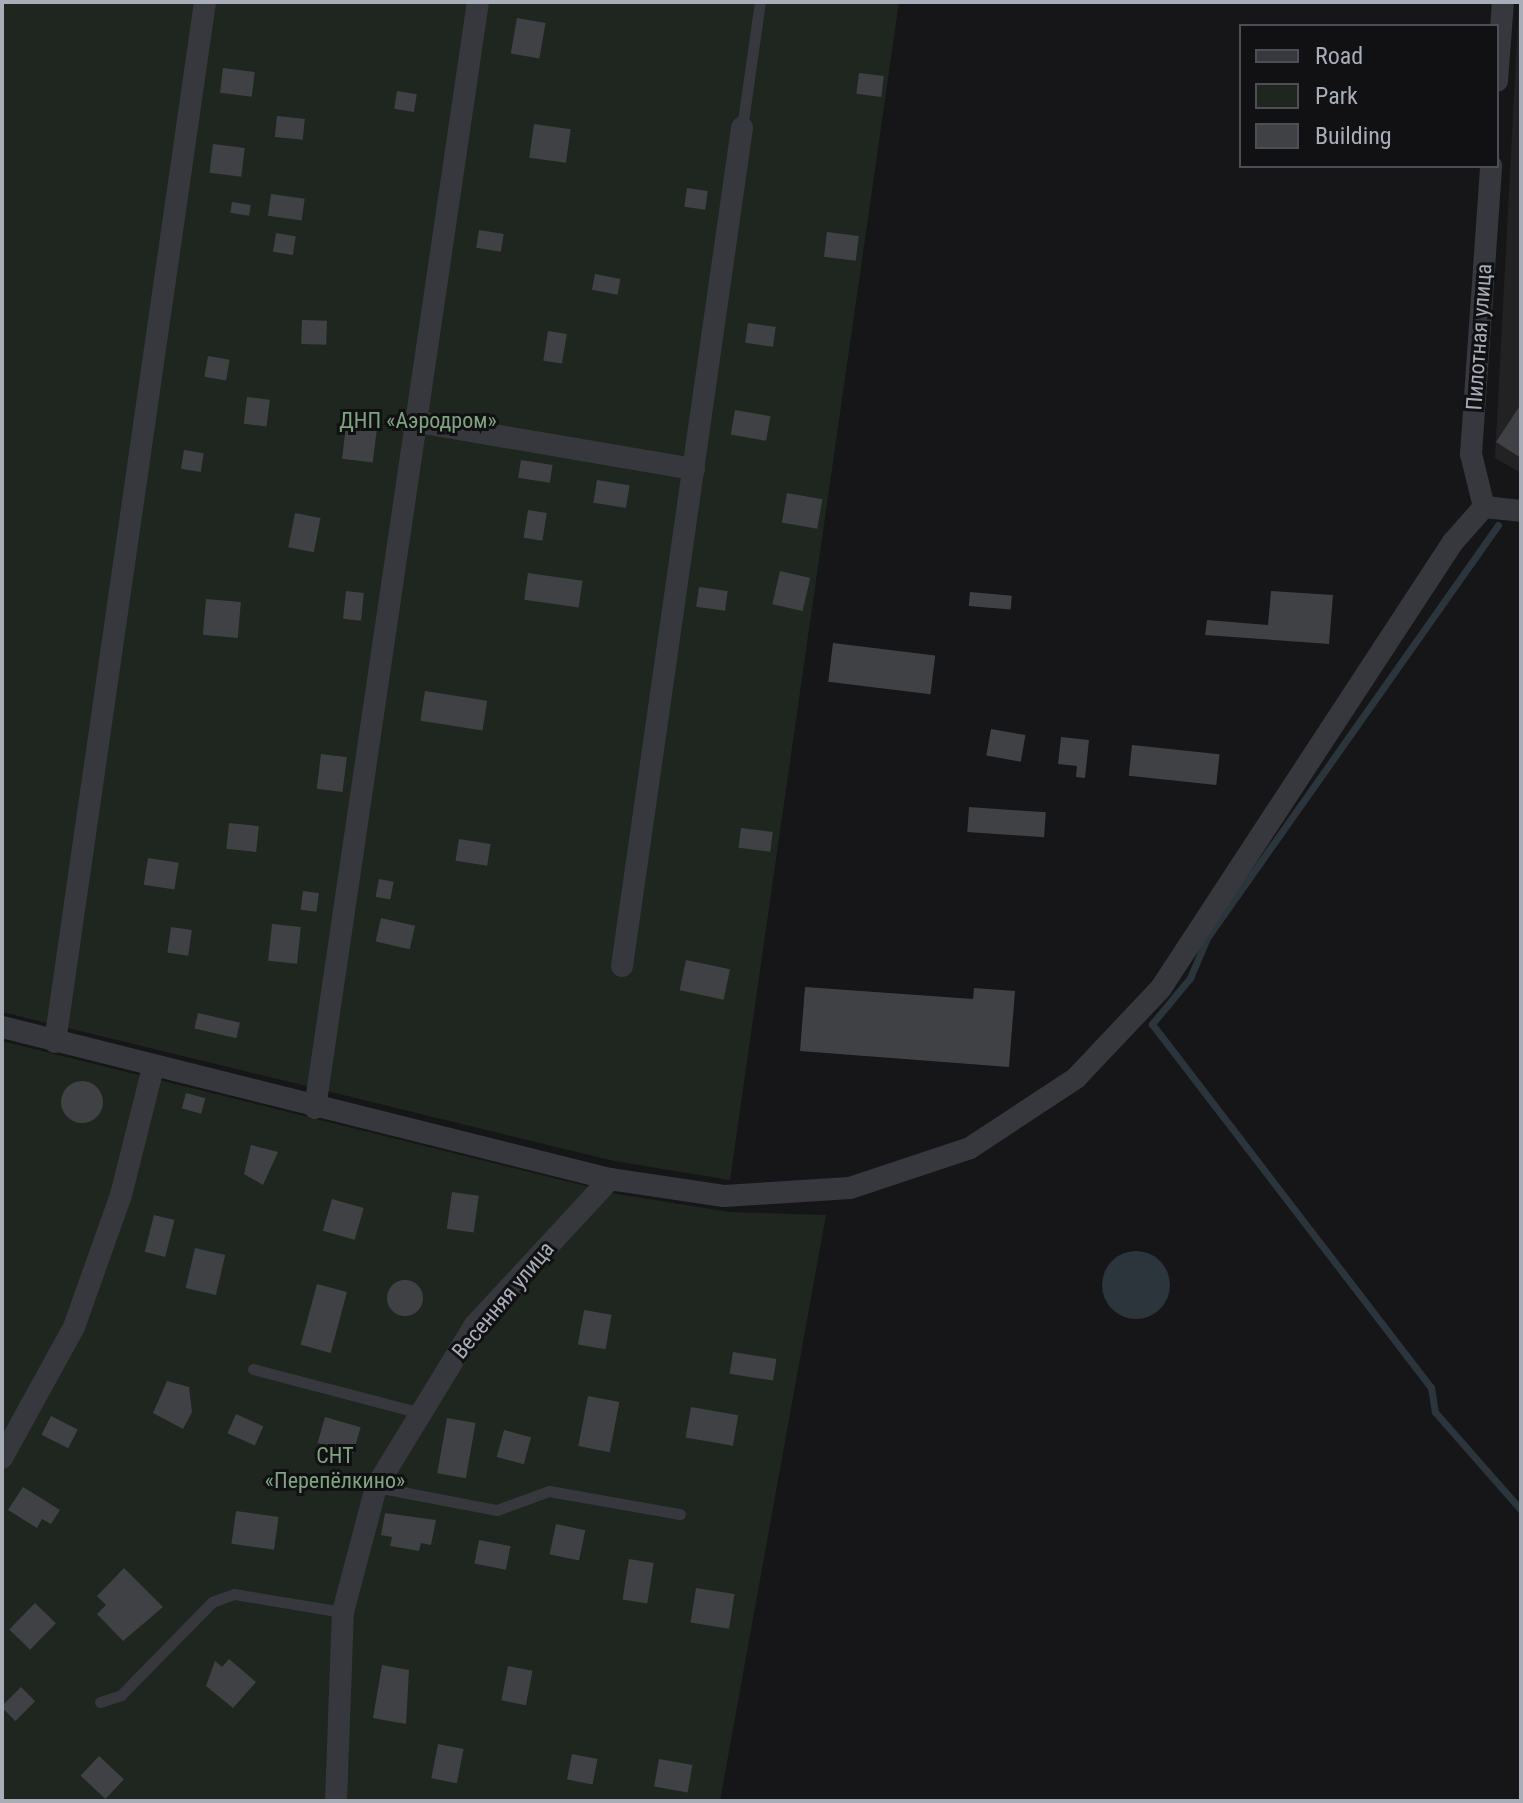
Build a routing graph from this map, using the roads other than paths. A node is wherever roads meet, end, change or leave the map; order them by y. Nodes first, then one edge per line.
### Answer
1 (205, 2) edge
2 (478, 2) edge
3 (760, 2) edge
4 (1503, 2) edge
5 (1499, 55) edge
6 (742, 128) joint
7 (1491, 168) edge
8 (418, 422) junction
9 (694, 469) junction
10 (1484, 507) junction
11 (1521, 511) edge
12 (622, 966) dead end
13 (2, 1027) edge
14 (55, 1042) junction
15 (153, 1068) junction
16 (315, 1108) junction
17 (610, 1179) junction
18 (253, 1369) dead end
19 (417, 1412) junction
20 (9, 1434) edge
21 (2, 1458) edge
22 (376, 1487) junction
23 (680, 1514) dead end
24 (343, 1612) junction
25 (100, 1702) dead end
26 (340, 1800) edge

1 - 14 street
2 - 8 street
3 - 6 lane
4 - 5 street
6 - 9 street
7 - 10 street, Пилотная улица
8 - 9 street
8 - 16 street
9 - 12 street
10 - 11 street
10 - 17 street
13 - 14 street
14 - 15 street
15 - 16 street
15 - 20 street
16 - 17 street
17 - 19 street, Весенняя улица
18 - 19 lane
19 - 22 street, Весенняя улица
20 - 21 street
22 - 23 lane
22 - 24 street, Весенняя улица
24 - 25 lane
24 - 26 street, Весенняя улица

